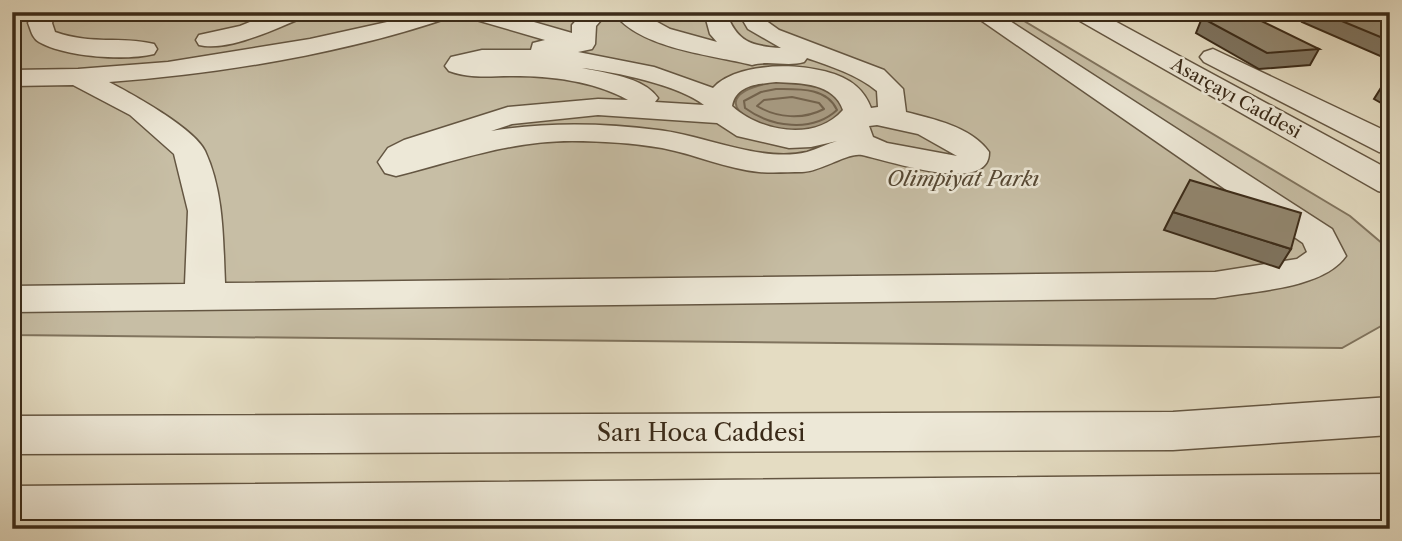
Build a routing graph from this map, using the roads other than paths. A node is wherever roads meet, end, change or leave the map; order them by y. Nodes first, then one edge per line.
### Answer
1 (296, 12) edge
2 (443, 12) edge
3 (474, 12) edge
4 (599, 12) edge
5 (624, 12) edge
6 (715, 12) edge
7 (749, 12) edge
8 (980, 12) edge
9 (1081, 12) edge
10 (1123, 12) edge
11 (31, 14) edge
12 (583, 44) junction
13 (484, 58) junction
14 (828, 58) junction
15 (745, 65) junction
16 (78, 77) junction
17 (12, 78) edge
18 (720, 108) junction
19 (664, 110) junction
20 (891, 117) junction
21 (856, 132) junction
22 (1390, 145) edge
23 (703, 150) junction
24 (1390, 184) edge
25 (205, 298) junction
26 (12, 299) edge
27 (1390, 416) edge
28 (12, 435) edge
29 (1390, 497) edge
30 (12, 509) edge
31 (1008, 515) edge
32 (267, 518) edge

1 - 11 street
2 - 16 street
3 - 12 street
4 - 12 street
4 - 15 street
5 - 15 street
6 - 15 street
7 - 14 street
8 - 25 street
9 - 24 street, Asarçayı Caddesi
10 - 22 street, Asarçayı Caddesi
12 - 13 street
13 - 18 street
13 - 19 street
14 - 15 street
14 - 20 street
15 - 18 street
15 - 21 street
16 - 17 street
16 - 25 street
18 - 19 street
18 - 21 street
19 - 23 street
19 - 23 street
20 - 21 street
20 - 21 street
21 - 23 street
25 - 26 street
27 - 28 street, Sarı Hoca Caddesi
29 - 31 street
30 - 32 street
31 - 32 street

